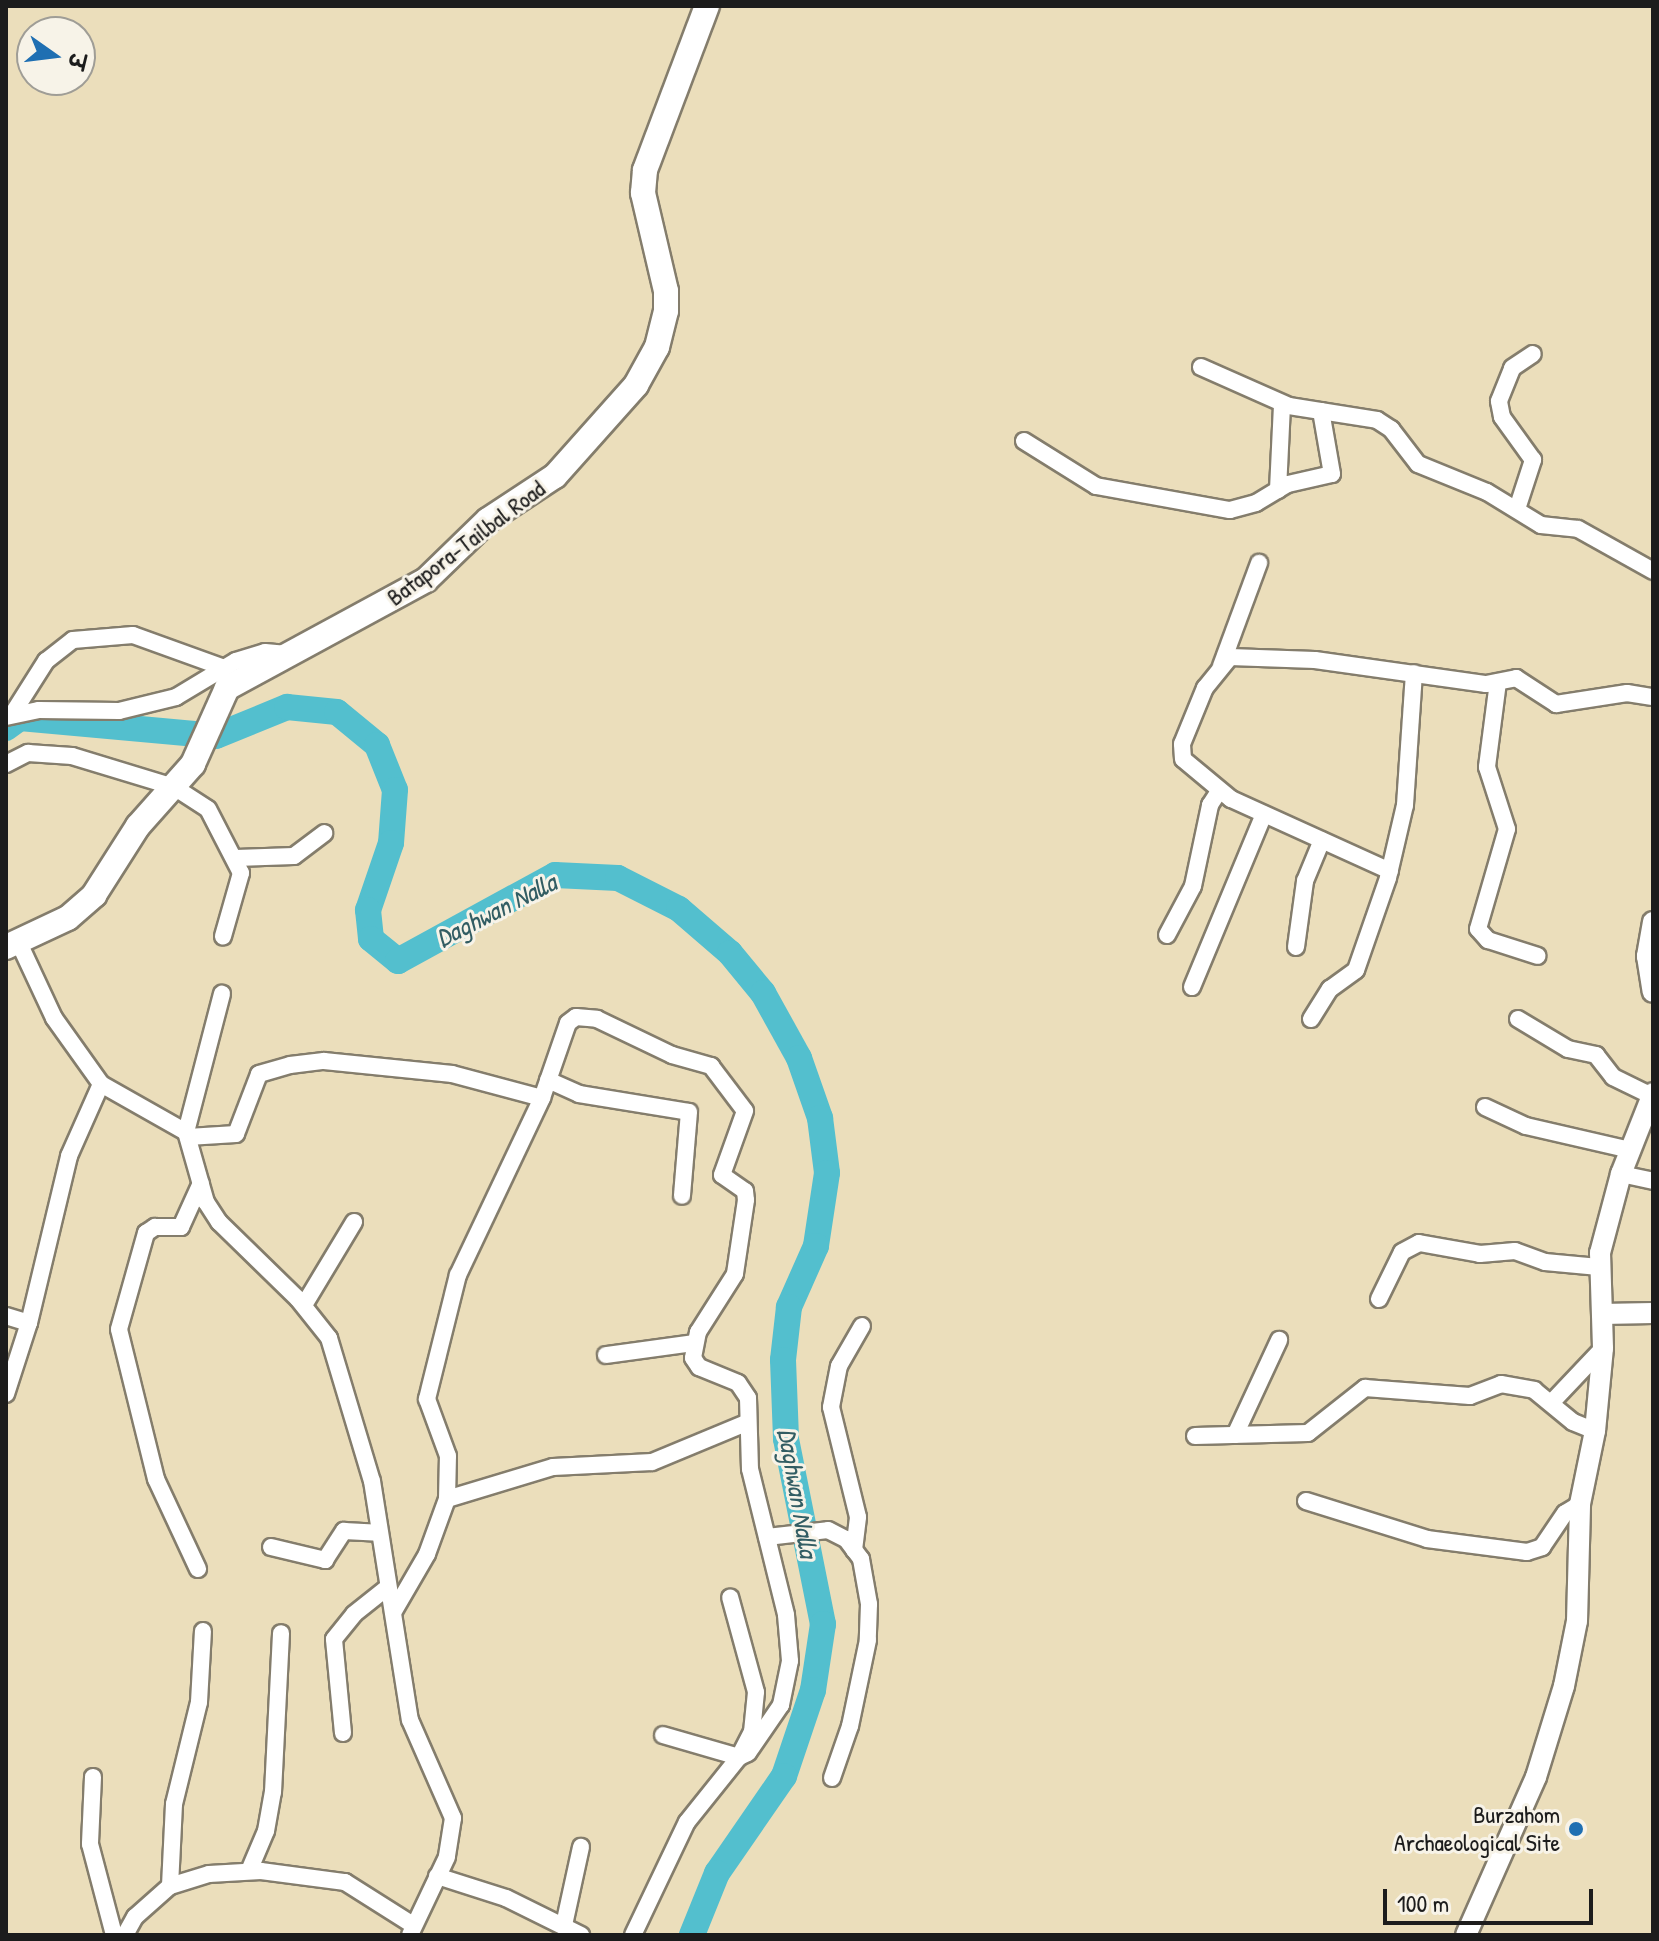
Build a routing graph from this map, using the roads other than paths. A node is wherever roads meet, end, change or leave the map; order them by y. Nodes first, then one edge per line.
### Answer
1 (707, 6) edge
2 (1533, 354) dead end
3 (1201, 367) dead end
4 (1282, 404) junction
5 (1321, 411) junction
6 (1024, 441) dead end
7 (1278, 490) junction
8 (1517, 509) junction
9 (1259, 563) dead end
10 (1653, 571) edge
11 (294, 655) junction
12 (1221, 666) junction
13 (222, 667) junction
14 (1414, 673) junction
15 (1498, 682) junction
16 (1653, 697) edge
17 (10, 715) edge
18 (6, 764) edge
19 (174, 787) junction
20 (1219, 791) junction
21 (1264, 814) junction
22 (324, 833) dead end
23 (1322, 840) junction
24 (236, 858) junction
25 (1390, 871) junction
26 (1653, 922) edge
27 (1167, 935) dead end
28 (223, 936) dead end
29 (12, 945) edge
30 (1296, 947) dead end
31 (1538, 956) dead end
32 (1192, 987) dead end
33 (1653, 992) edge
34 (222, 994) dead end
35 (1311, 1019) dead end
36 (1518, 1019) dead end
37 (548, 1080) junction
38 (101, 1084) junction
39 (1652, 1094) edge
40 (542, 1098) junction
41 (1485, 1107) dead end
42 (187, 1135) junction
43 (1630, 1150) junction
44 (1621, 1174) junction
45 (1653, 1181) edge
46 (201, 1183) junction
47 (682, 1196) dead end
48 (354, 1222) dead end
49 (1599, 1267) junction
50 (1379, 1299) dead end
51 (304, 1305) junction
52 (1653, 1313) edge
53 (1602, 1314) junction
54 (6, 1316) edge
55 (29, 1323) junction
56 (862, 1326) dead end
57 (1279, 1340) dead end
58 (694, 1343) junction
59 (1603, 1348) junction
60 (606, 1355) dead end
61 (6, 1394) edge
62 (1552, 1402) junction
63 (746, 1423) junction
64 (1595, 1431) junction
65 (1235, 1435) junction
66 (1195, 1436) dead end
67 (447, 1499) junction
68 (1306, 1501) dead end
69 (1580, 1504) junction
70 (378, 1533) junction
71 (767, 1537) junction
72 (271, 1547) dead end
73 (854, 1550) junction
74 (198, 1569) dead end
75 (388, 1587) junction
76 (730, 1597) dead end
77 (394, 1611) junction
78 (203, 1631) dead end
79 (281, 1633) dead end
80 (343, 1733) dead end
81 (663, 1735) dead end
82 (739, 1757) junction
83 (93, 1777) dead end
84 (832, 1778) dead end
85 (581, 1847) dead end
86 (249, 1871) junction
87 (437, 1876) junction
88 (170, 1886) junction
89 (564, 1925) junction
90 (412, 1930) edge
91 (121, 1934) edge
92 (581, 1935) edge
93 (633, 1935) edge
94 (1466, 1935) edge

1 - 11 main road, Batapora-Tailbal Road
2 - 8 street
3 - 4 street
4 - 5 street
4 - 7 street
5 - 7 street
5 - 8 street
6 - 7 street
8 - 10 street
9 - 12 street
11 - 13 street
11 - 19 main road, Batapora-Tailbal Road
12 - 14 street
12 - 20 street
13 - 17 street
13 - 17 street
14 - 15 street
14 - 25 street
15 - 16 street
15 - 31 street
18 - 19 street
19 - 24 street
19 - 29 main road, Batapora-Tailbal Road
20 - 21 street
20 - 27 street
21 - 23 street
21 - 32 street
22 - 24 street
23 - 25 street
23 - 30 street
24 - 28 street
25 - 35 street
26 - 33 street
29 - 38 street
34 - 42 street
36 - 39 street
37 - 40 street
37 - 47 street
37 - 58 street
38 - 42 street
38 - 55 street
39 - 43 street
40 - 42 street
40 - 67 street
41 - 43 street
42 - 46 street
43 - 44 street
44 - 45 street
44 - 49 street
46 - 51 street
46 - 74 street
48 - 51 street
49 - 50 street
49 - 53 street
51 - 70 street
52 - 53 street
53 - 59 street
54 - 55 street
55 - 61 street
56 - 73 street
57 - 65 street
58 - 60 street
58 - 63 street
59 - 62 street
59 - 64 street
62 - 64 street
62 - 65 street
63 - 67 street
63 - 71 street
64 - 69 street
65 - 66 street
67 - 77 street
68 - 69 street
69 - 94 street
70 - 72 street
70 - 75 street
71 - 73 street
71 - 82 street
73 - 84 street
75 - 77 street
75 - 80 street
76 - 82 street
77 - 87 street
78 - 88 street
79 - 86 street
81 - 82 street
82 - 93 street
83 - 91 street
85 - 89 street
86 - 88 street
86 - 90 street
87 - 89 street
87 - 90 street
88 - 91 street
89 - 92 street

